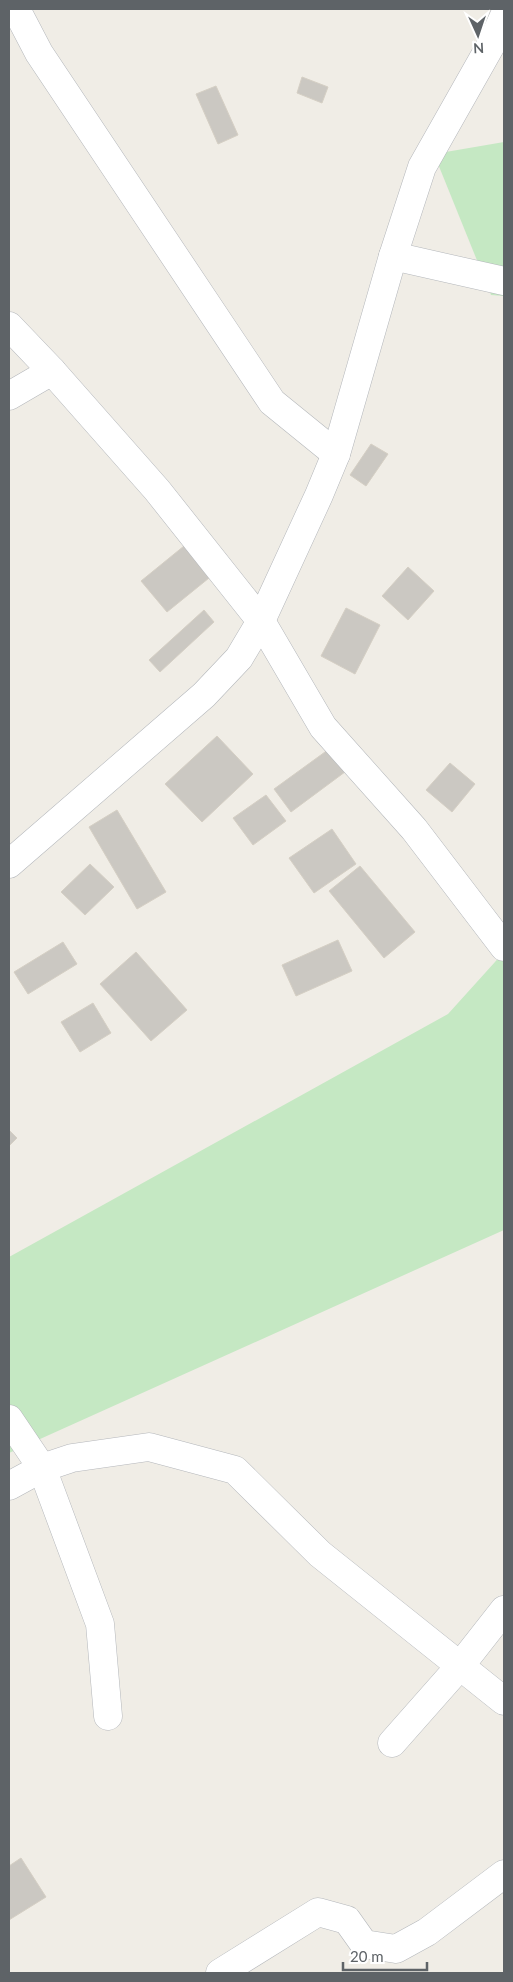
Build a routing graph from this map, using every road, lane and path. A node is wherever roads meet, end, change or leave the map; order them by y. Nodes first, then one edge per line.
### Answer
1 (16, 9) edge
2 (504, 16) edge
3 (393, 256) junction
4 (504, 281) edge
5 (9, 326) edge
6 (52, 371) junction
7 (9, 396) edge
8 (336, 454) junction
9 (261, 621) junction
10 (9, 864) edge
11 (504, 947) edge
12 (9, 1419) edge
13 (42, 1468) junction
14 (9, 1486) edge
15 (504, 1610) edge
16 (460, 1666) junction
17 (504, 1701) edge
18 (108, 1716) dead end
19 (392, 1743) dead end
20 (504, 1874) edge
21 (220, 1973) edge

1 - 8 street
2 - 3 street
3 - 4 street
3 - 8 street
5 - 6 street
6 - 7 street
6 - 9 street
8 - 9 street
9 - 10 street
9 - 11 street
12 - 13 street
13 - 14 street
13 - 16 street
13 - 18 street
15 - 16 street
16 - 17 street
16 - 19 street
20 - 21 street

